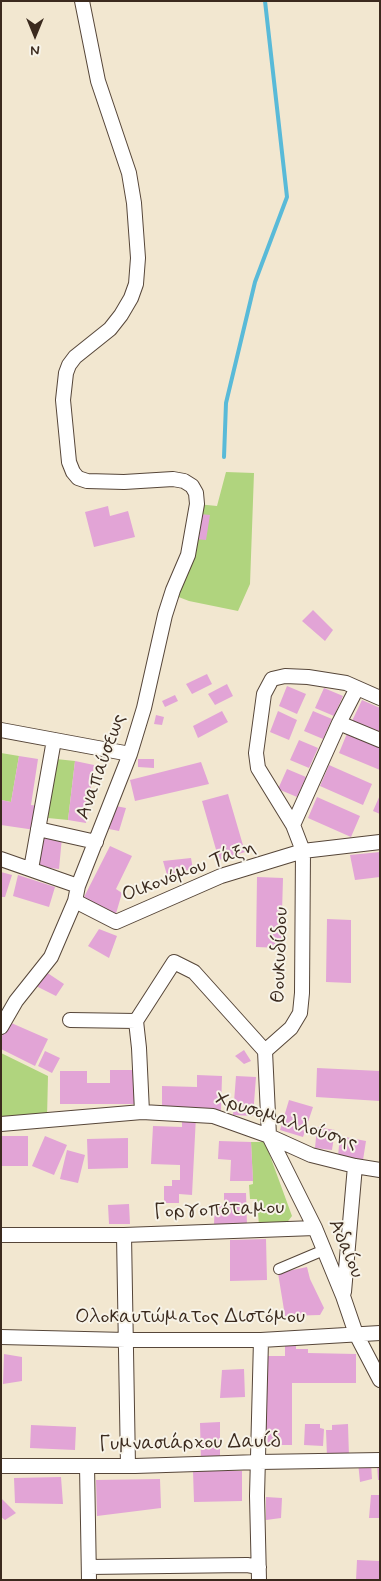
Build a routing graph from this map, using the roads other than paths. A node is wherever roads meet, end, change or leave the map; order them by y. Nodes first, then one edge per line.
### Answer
1 (82, 1) edge
2 (357, 688) junction
3 (380, 698) edge
4 (338, 723) junction
5 (1, 730) edge
6 (54, 740) junction
7 (380, 740) edge
8 (130, 754) junction
9 (294, 825) junction
10 (38, 829) junction
11 (96, 842) junction
12 (380, 842) edge
13 (303, 851) junction
14 (1, 859) edge
15 (31, 869) junction
16 (78, 886) junction
17 (75, 901) junction
18 (70, 1020) dead end
19 (136, 1021) junction
20 (1, 1027) edge
21 (265, 1051) junction
22 (142, 1112) junction
23 (1, 1124) edge
24 (269, 1136) junction
25 (355, 1166) junction
26 (380, 1170) edge
27 (315, 1228) junction
28 (1, 1235) edge
29 (124, 1235) junction
30 (324, 1250) junction
31 (279, 1269) dead end
32 (344, 1296) junction
33 (380, 1333) edge
34 (356, 1334) junction
35 (1, 1337) edge
36 (126, 1340) junction
37 (261, 1340) junction
38 (380, 1380) edge
39 (380, 1460) edge
40 (260, 1462) junction
41 (1, 1466) edge
42 (87, 1466) junction
43 (128, 1466) junction
44 (89, 1573) edge
45 (259, 1573) edge

1 - 8 street, Αναπαύσεως
2 - 3 street, Θουκυδίδου
2 - 4 street
2 - 9 street, Θουκυδίδου
4 - 7 street
4 - 9 street
5 - 6 street
6 - 8 street
6 - 10 street
8 - 11 street, Αναπαύσεως
9 - 13 street, Θουκυδίδου
10 - 11 street
10 - 15 street
11 - 16 street, Αναπαύσεως
12 - 13 street, Οικονόμου Τάξη
13 - 17 street, Οικονόμου Τάξη
13 - 21 street, Θουκυδίδου
14 - 15 street
15 - 16 street
16 - 17 street, Αναπαύσεως
17 - 20 street, Αναπαύσεως
18 - 19 street
19 - 21 street
19 - 22 street
21 - 24 street
22 - 23 street, Χρυσομαλλούσης
22 - 24 street, Χρυσομαλλούσης
24 - 25 street, Χρυσομαλλούσης
24 - 27 street, Αδαίου
25 - 26 street, Χρυσομαλλούσης
25 - 32 street
27 - 29 street, Γοργοπόταμου
27 - 30 street, Αδαίου
28 - 29 street, Γοργοπόταμου
29 - 36 street
30 - 31 street
30 - 32 street, Αδαίου
32 - 34 street, Αδαίου
33 - 34 street, Ολοκαυτώματος Διστόμου
34 - 37 street, Ολοκαυτώματος Διστόμου
34 - 38 street, Αδαίου
35 - 36 street, Ολοκαυτώματος Διστόμου
36 - 37 street, Ολοκαυτώματος Διστόμου
36 - 43 street
37 - 40 street
39 - 40 street, Γυμνασιάρχου Δαυίδ
40 - 43 street, Γυμνασιάρχου Δαυίδ
40 - 45 street
41 - 42 street, Γυμνασιάρχου Δαυίδ
42 - 43 street, Γυμνασιάρχου Δαυίδ
42 - 44 street
44 - 45 street

